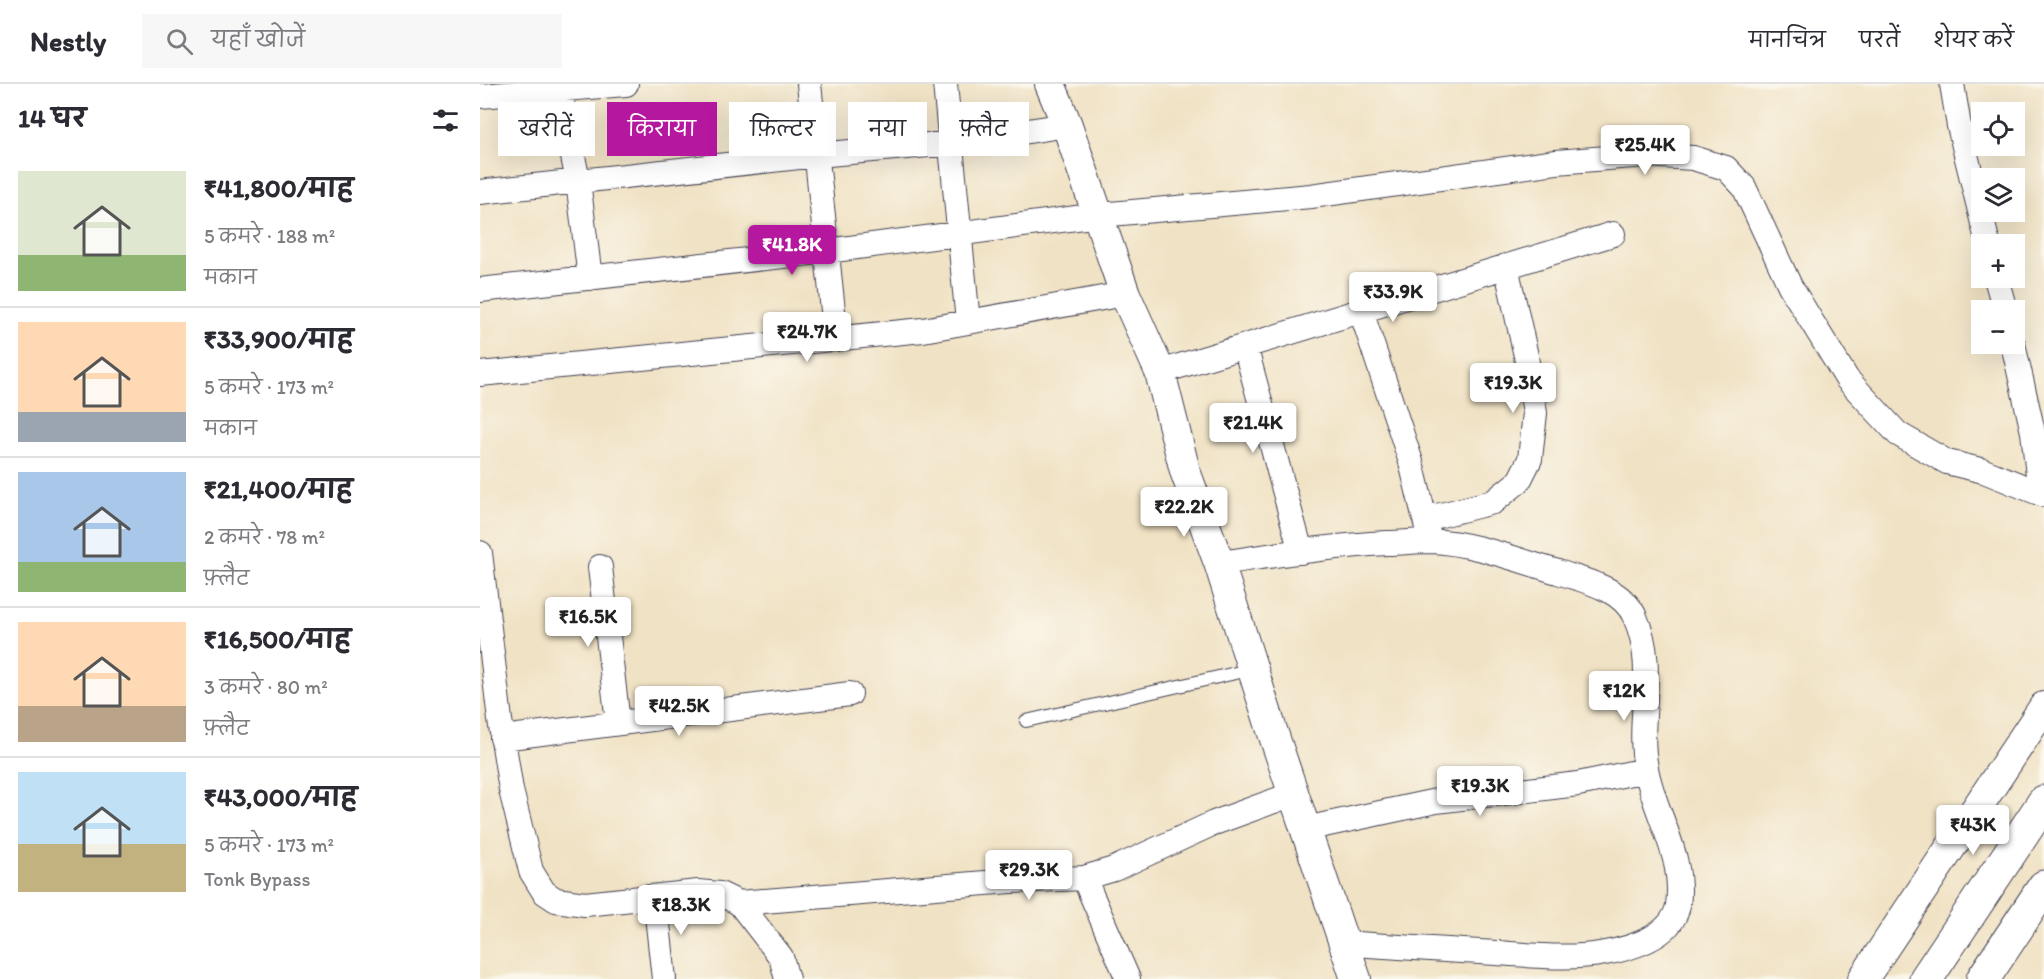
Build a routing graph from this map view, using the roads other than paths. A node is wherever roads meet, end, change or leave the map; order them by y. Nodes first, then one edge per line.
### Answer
1 (626, 84) edge
2 (809, 84) edge
3 (945, 84) edge
4 (1050, 84) edge
5 (1952, 84) edge
6 (559, 87) edge
7 (480, 96) edge
8 (811, 102) edge
9 (947, 102) edge
10 (1067, 125) junction
11 (1029, 131) edge
12 (939, 144) edge
13 (836, 153) edge
14 (808, 156) edge
15 (817, 156) edge
16 (952, 156) edge
17 (578, 181) junction
18 (480, 192) edge
19 (1099, 215) junction
20 (959, 234) junction
21 (1613, 234) dead end
22 (1986, 234) edge
23 (827, 251) junction
24 (1506, 266) junction
25 (590, 278) junction
26 (480, 290) edge
27 (1125, 294) junction
28 (1361, 311) junction
29 (968, 322) junction
30 (836, 339) junction
31 (1245, 346) junction
32 (2015, 354) edge
33 (1160, 372) junction
34 (480, 374) edge
35 (2042, 493) edge
36 (1428, 530) junction
37 (1301, 552) junction
38 (480, 553) edge
39 (1219, 563) junction
40 (600, 567) dead end
41 (1253, 669) junction
42 (850, 694) dead end
43 (2044, 707) edge
44 (1026, 721) dead end
45 (618, 723) junction
46 (502, 738) junction
47 (1646, 770) junction
48 (1293, 794) junction
49 (2044, 802) edge
50 (1305, 829) junction
51 (1084, 878) junction
52 (2044, 887) edge
53 (655, 897) junction
54 (739, 903) junction
55 (1344, 944) junction
56 (664, 979) edge
57 (787, 979) edge
58 (1128, 979) edge
59 (1356, 979) edge
60 (1863, 979) edge
61 (1926, 979) edge
62 (1983, 979) edge

1 - 6 street
2 - 8 street
3 - 9 street
4 - 10 street
5 - 22 street
6 - 7 street
6 - 17 street
10 - 11 street
10 - 19 street
12 - 13 street
14 - 17 street
15 - 23 street
16 - 20 street
17 - 18 street
17 - 25 street
19 - 20 street
19 - 27 street
19 - 35 street
20 - 23 street
20 - 29 street
21 - 24 street
23 - 25 street
23 - 30 street
24 - 28 street
24 - 36 street
25 - 26 street
27 - 29 street
27 - 33 street
28 - 31 street
28 - 36 street
29 - 30 street
30 - 34 street
31 - 33 street
31 - 37 street
32 - 35 street
33 - 39 street
36 - 37 street
36 - 47 street
37 - 39 street
38 - 46 street
39 - 41 street
40 - 45 street
41 - 44 lane
41 - 48 street
42 - 45 street
43 - 60 street
45 - 46 street
46 - 53 street
47 - 50 street
47 - 55 street
48 - 50 street
48 - 51 street
49 - 61 highway
50 - 55 street
51 - 54 street
51 - 58 street
52 - 62 highway
53 - 54 street
53 - 56 street
54 - 57 street
55 - 59 street

